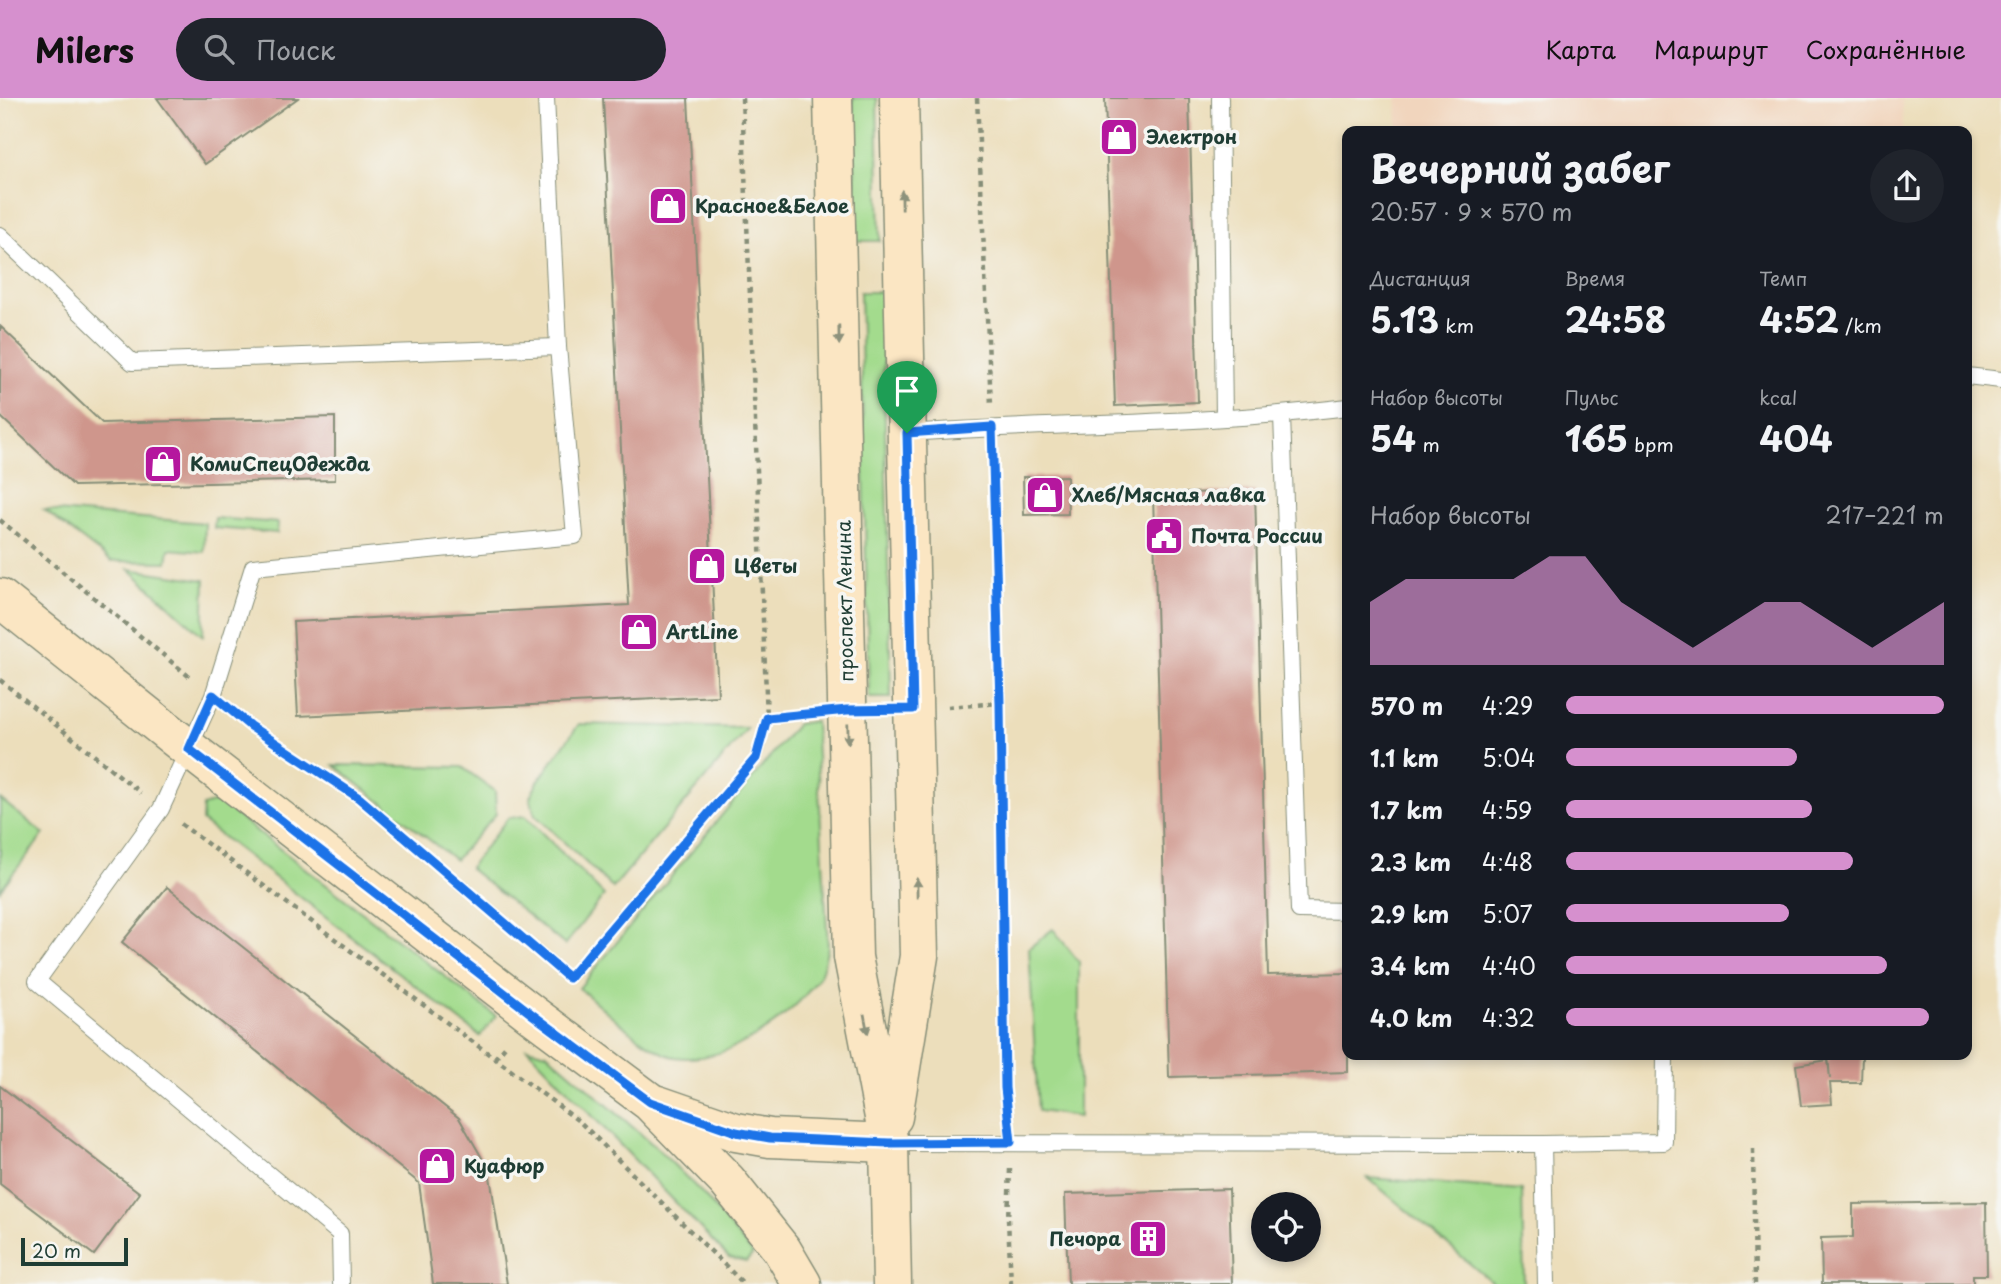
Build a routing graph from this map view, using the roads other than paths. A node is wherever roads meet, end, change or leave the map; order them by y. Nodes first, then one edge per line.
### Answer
1 (546, 98) edge
2 (833, 98) edge
3 (899, 98) edge
4 (1220, 98) edge
5 (0, 235) edge
6 (558, 347) junction
7 (1972, 377) edge
8 (2001, 380) edge
9 (1342, 408) edge
10 (1282, 415) junction
11 (1224, 418) junction
12 (907, 433) junction
13 (0, 598) edge
14 (189, 749) junction
15 (1342, 911) edge
16 (1665, 1060) edge
17 (650, 1102) junction
18 (889, 1143) junction
19 (1543, 1144) junction
20 (341, 1284) edge
21 (802, 1284) edge
22 (892, 1284) edge
23 (1546, 1284) edge

1 - 6 lane
2 -> 18 main road, проспект Ленина
12 -> 3 main road, проспект Ленина
4 - 11 lane
5 - 6 lane
6 - 14 lane
7 - 8 lane
9 - 10 lane
10 - 11 lane
10 - 15 lane
11 - 12 lane
18 -> 12 main road, проспект Ленина
13 - 14 main road
14 - 17 main road
14 - 20 lane
16 - 19 lane
17 - 18 main road
17 - 21 main road
18 - 19 lane
18 - 22 main road, проспект Ленина
19 - 23 lane

